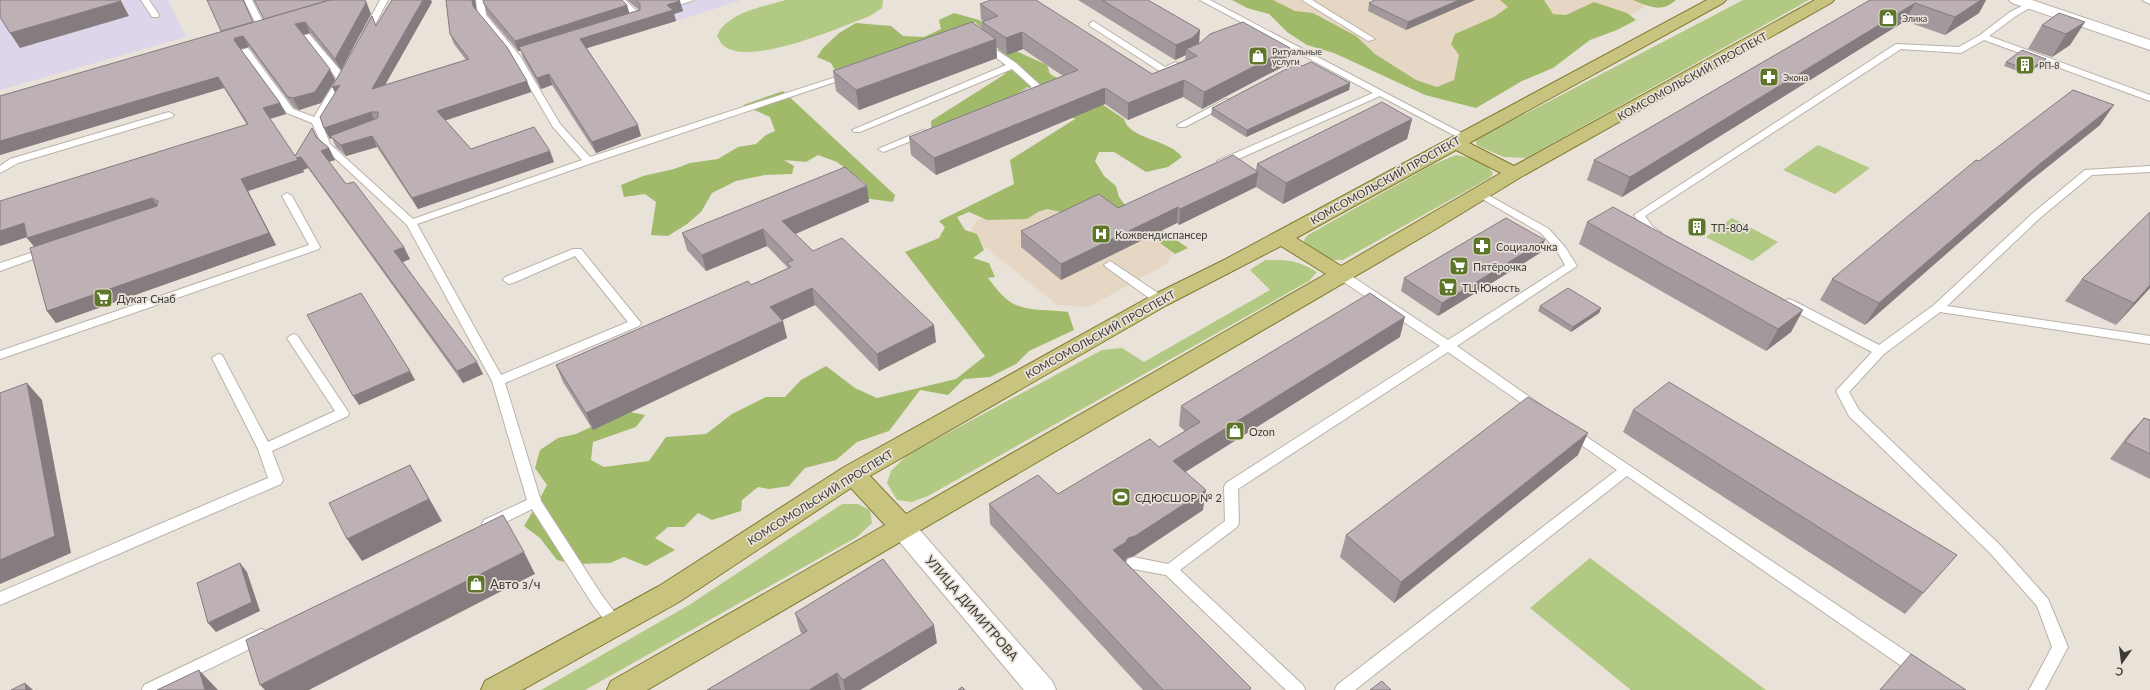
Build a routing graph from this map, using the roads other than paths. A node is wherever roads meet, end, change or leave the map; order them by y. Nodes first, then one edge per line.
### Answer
1 (145, 0) edge
2 (248, 0) edge
3 (384, 0) edge
4 (480, 0) edge
5 (620, 0) edge
6 (690, 0) edge
7 (1204, 0) edge
8 (1306, 0) edge
9 (1718, 0) edge
10 (1826, 0) edge
11 (2146, 0) edge
12 (2024, 2) edge
13 (2150, 2) edge
14 (676, 4) edge
15 (155, 15) dead end
16 (624, 22) edge
17 (1093, 24) dead end
18 (1251, 25) junction
19 (262, 28) edge
20 (1237, 31) edge
21 (306, 36) edge
22 (975, 37) edge
23 (1983, 37) junction
24 (1371, 39) dead end
25 (363, 40) edge
26 (2150, 45) edge
27 (245, 50) edge
28 (1183, 62) edge
29 (1013, 65) junction
30 (349, 66) edge
31 (857, 73) edge
32 (342, 80) junction
33 (1380, 93) junction
34 (1015, 97) edge
35 (1237, 97) edge
36 (2150, 98) edge
37 (168, 115) dead end
38 (316, 121) junction
39 (1182, 125) dead end
40 (934, 129) edge
41 (857, 130) dead end
42 (339, 140) edge
43 (1459, 140) junction
44 (326, 145) junction
45 (882, 149) dead end
46 (588, 160) junction
47 (1210, 168) edge
48 (2150, 169) edge
49 (0, 170) edge
50 (1514, 173) junction
51 (1481, 194) junction
52 (287, 196) dead end
53 (411, 223) junction
54 (1281, 237) junction
55 (1663, 237) edge
56 (58, 247) edge
57 (1110, 265) dead end
58 (0, 266) edge
59 (1340, 274) junction
60 (509, 280) dead end
61 (1775, 296) edge
62 (1160, 300) junction
63 (1938, 308) junction
64 (294, 338) dead end
65 (2150, 340) edge
66 (1447, 345) junction
67 (1880, 351) junction
68 (0, 355) edge
69 (218, 358) dead end
70 (498, 381) junction
71 (1549, 416) edge
72 (1561, 425) edge
73 (265, 449) junction
74 (1626, 470) junction
75 (853, 474) junction
76 (535, 502) junction
77 (902, 527) junction
78 (478, 530) edge
79 (1134, 563) dead end
80 (1170, 570) junction
81 (0, 599) edge
82 (616, 624) junction
83 (272, 631) edge
84 (1930, 676) edge
85 (150, 690) edge
86 (495, 690) edge
87 (621, 690) edge
88 (1042, 690) edge
89 (1297, 690) edge
90 (1343, 690) edge
91 (2037, 690) edge

1 - 15 lane
2 - 19 lane
3 - 25 lane
4 - 46 lane
5 - 16 lane
6 - 14 lane
7 - 18 lane
8 - 24 lane
9 - 43 main road, КОМСОМОЛЬСКИЙ ПРОСПЕКТ
10 - 50 main road, КОМСОМОЛЬСКИЙ ПРОСПЕКТ
11 - 13 lane
12 - 23 lane
12 - 26 main road
17 - 28 lane
18 - 20 lane
18 - 33 lane
21 - 32 lane
22 - 29 lane
23 - 36 lane
23 - 55 lane
27 - 38 lane
29 - 34 lane
29 - 41 lane
30 - 32 lane
31 - 46 lane
32 - 38 lane
33 - 43 lane
33 - 47 lane
35 - 39 lane
37 - 49 lane
38 - 44 lane
40 - 45 lane
42 - 44 lane
43 - 50 main road
43 - 54 main road, КОМСОМОЛЬСКИЙ ПРОСПЕКТ
44 - 53 lane
46 - 53 lane
48 - 63 lane
50 - 51 main road, КОМСОМОЛЬСКИЙ ПРОСПЕКТ
51 - 59 main road, КОМСОМОЛЬСКИЙ ПРОСПЕКТ
51 - 66 lane
52 - 68 lane
53 - 70 lane
54 - 59 main road
54 - 62 main road, КОМСОМОЛЬСКИЙ ПРОСПЕКТ
56 - 58 lane
57 - 62 lane
59 - 66 lane
59 - 77 main road, КОМСОМОЛЬСКИЙ ПРОСПЕКТ
60 - 70 lane
61 - 67 lane
62 - 75 main road, КОМСОМОЛЬСКИЙ ПРОСПЕКТ
63 - 65 lane
63 - 67 lane
64 - 73 lane
66 - 71 lane
66 - 80 lane
67 - 91 lane
69 - 73 lane
70 - 76 lane
72 - 74 lane
73 - 81 lane
74 - 84 lane
74 - 90 lane
75 - 77 main road
75 - 82 main road, КОМСОМОЛЬСКИЙ ПРОСПЕКТ
76 - 78 lane
76 - 82 lane
77 - 87 main road, КОМСОМОЛЬСКИЙ ПРОСПЕКТ
77 - 88 main road, УЛИЦА ДИМИТРОВА
79 - 80 lane
80 - 89 lane
82 - 86 main road, КОМСОМОЛЬСКИЙ ПРОСПЕКТ
83 - 85 lane

